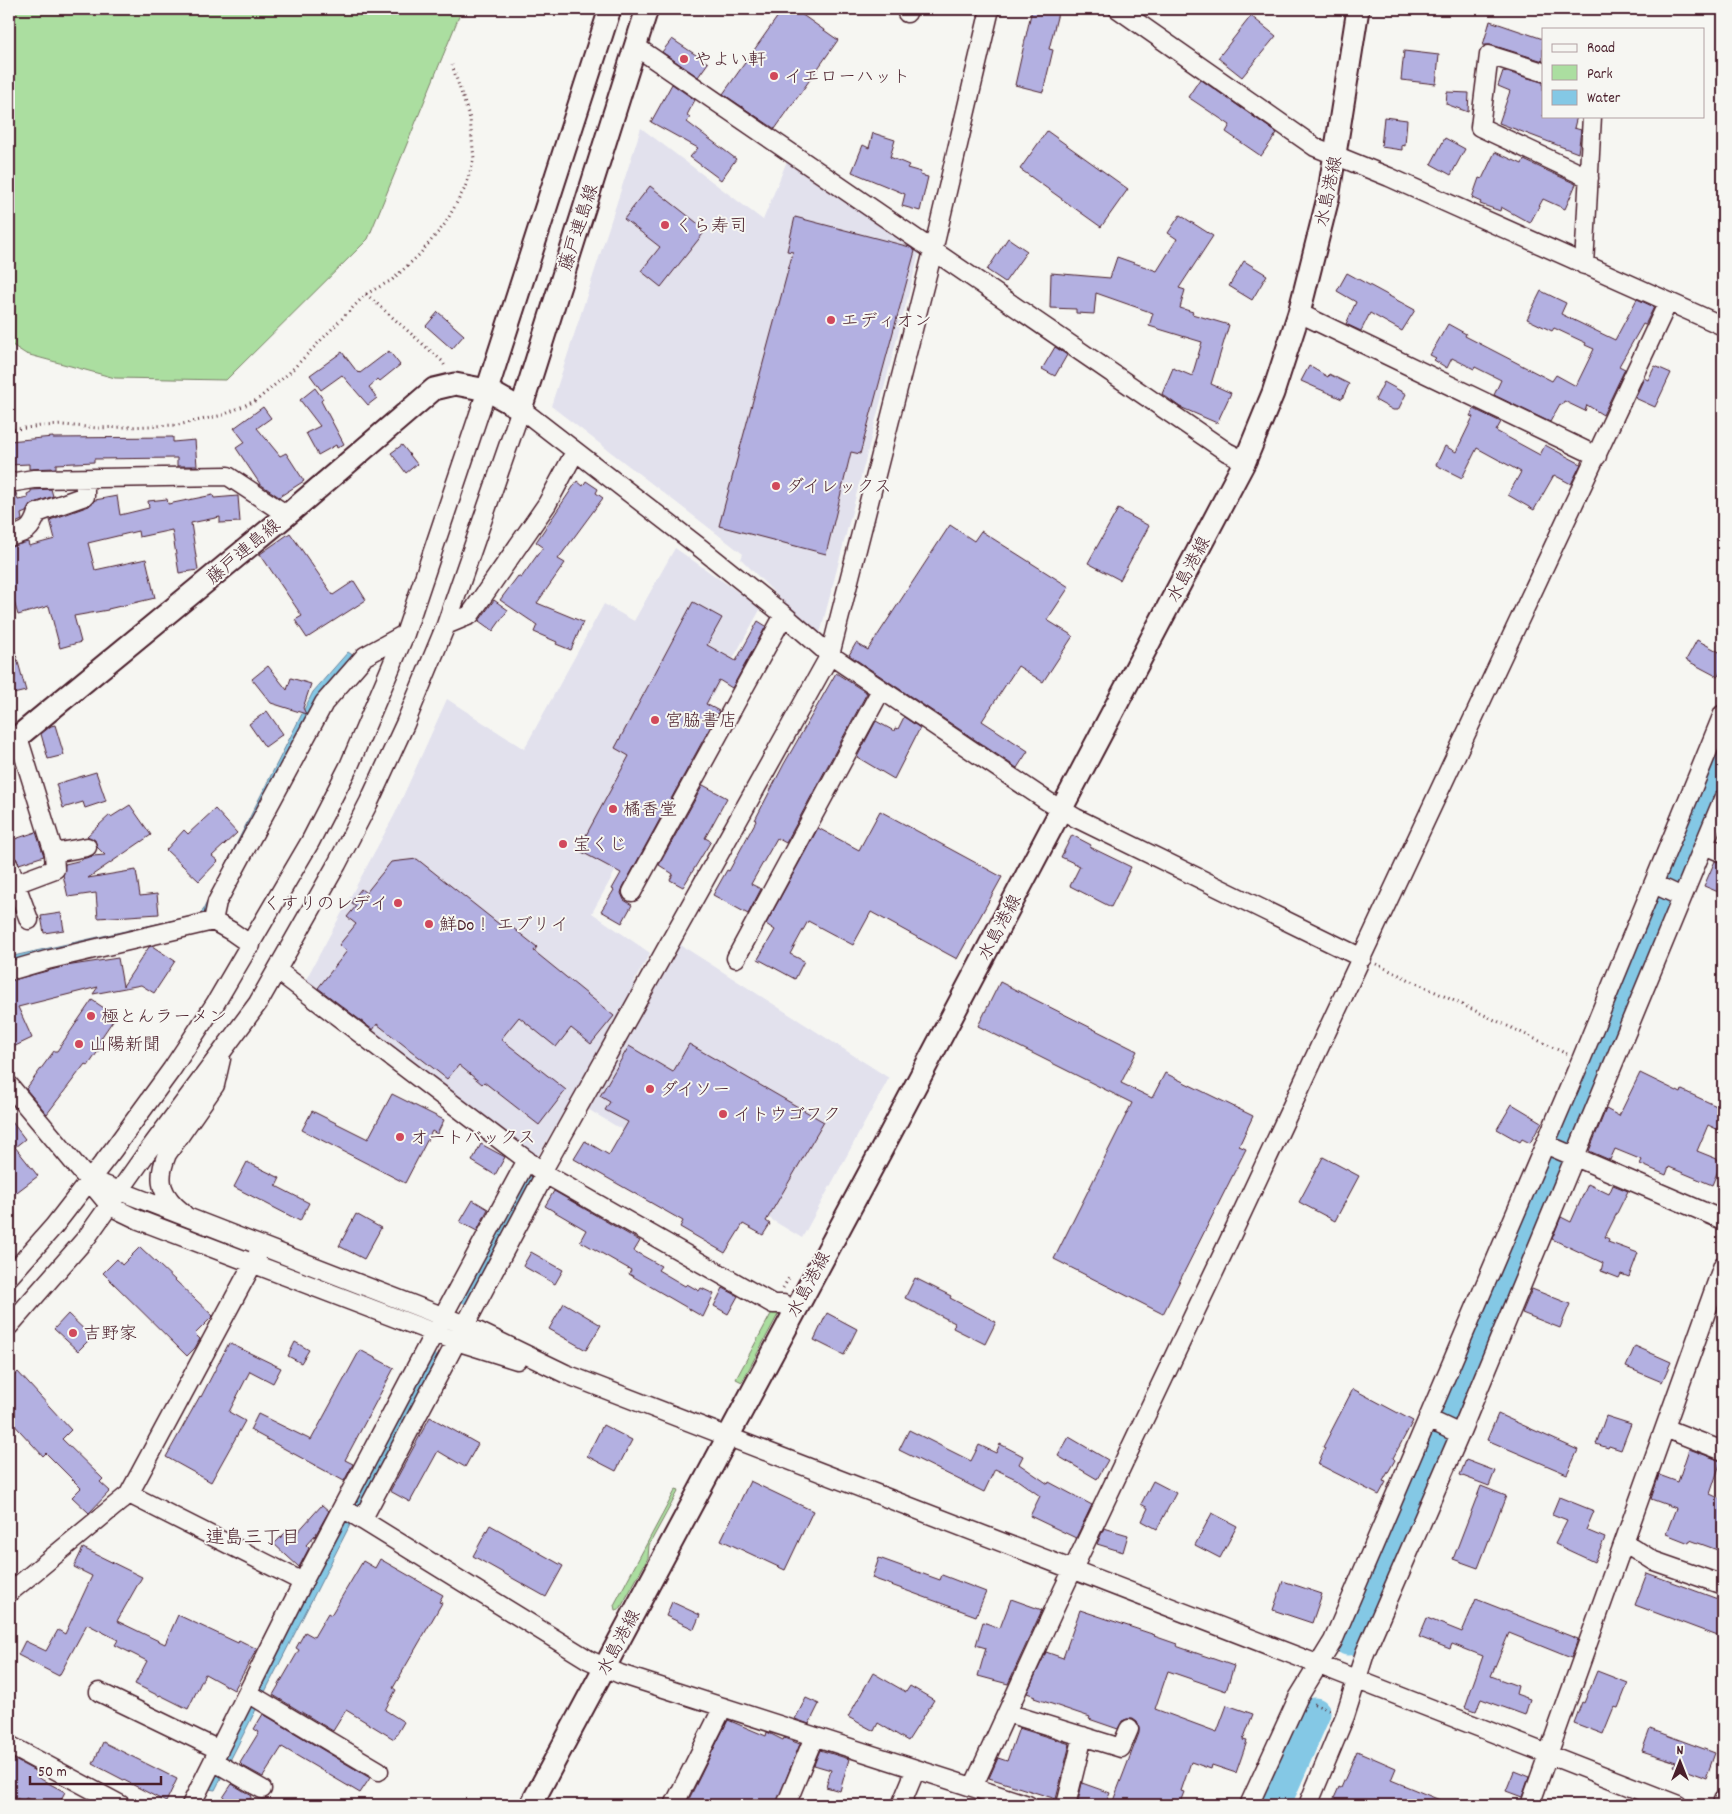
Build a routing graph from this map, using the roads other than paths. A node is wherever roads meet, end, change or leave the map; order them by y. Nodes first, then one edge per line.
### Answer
1 (610, 9) edge
2 (647, 9) edge
3 (990, 9) edge
4 (1118, 9) edge
5 (1358, 9) edge
6 (635, 46) junction
7 (1542, 72) edge
8 (1592, 118) edge
9 (1336, 155) junction
10 (1589, 178) junction
11 (930, 249) junction
12 (1584, 265) junction
13 (1668, 302) junction
14 (1299, 312) junction
15 (1723, 326) edge
16 (487, 390) junction
17 (521, 408) junction
18 (575, 452) junction
19 (1597, 456) junction
20 (1245, 461) junction
21 (85, 479) junction
22 (9, 483) edge
23 (287, 514) junction
24 (9, 537) edge
25 (784, 615) junction
26 (446, 625) junction
27 (405, 634) junction
28 (826, 651) junction
29 (881, 690) junction
30 (1723, 714) edge
31 (12, 739) edge
32 (1723, 799) edge
33 (1061, 810) junction
34 (1704, 845) junction
35 (88, 847) dead end
36 (54, 853) junction
37 (1723, 853) edge
38 (9, 866) edge
39 (15, 884) junction
40 (1656, 886) junction
41 (632, 892) dead end
42 (1681, 896) junction
43 (29, 920) dead end
44 (213, 921) junction
45 (251, 945) junction
46 (736, 958) dead end
47 (1362, 958) junction
48 (9, 971) edge
49 (278, 971) junction
50 (222, 1052) junction
51 (9, 1087) edge
52 (1548, 1146) junction
53 (1572, 1156) junction
54 (528, 1160) junction
55 (544, 1173) junction
56 (89, 1179) junction
57 (115, 1199) junction
58 (190, 1219) junction
59 (1723, 1220) edge
60 (262, 1246) junction
61 (253, 1262) junction
62 (1723, 1265) edge
63 (9, 1277) edge
64 (794, 1310) junction
65 (453, 1320) junction
66 (9, 1326) edge
67 (445, 1337) junction
68 (566, 1374) junction
69 (1446, 1427) junction
70 (1665, 1428) junction
71 (727, 1438) junction
72 (1723, 1451) edge
73 (129, 1494) junction
74 (343, 1508) junction
75 (362, 1520) junction
76 (1624, 1542) junction
77 (1072, 1570) junction
78 (303, 1582) junction
79 (1723, 1585) edge
80 (9, 1593) edge
81 (1317, 1664) junction
82 (605, 1666) junction
83 (1356, 1680) junction
84 (98, 1692) dead end
85 (254, 1697) junction
86 (723, 1707) junction
87 (1007, 1713) junction
88 (1128, 1729) dead end
89 (1083, 1736) junction
90 (814, 1737) junction
91 (9, 1745) edge
92 (1548, 1755) junction
93 (220, 1761) junction
94 (916, 1769) junction
95 (379, 1771) dead end
96 (973, 1787) junction
97 (262, 1789) dead end
98 (1723, 1800) edge
99 (1021, 1804) edge
100 (121, 1805) edge
101 (191, 1805) edge
102 (531, 1805) edge
103 (674, 1805) edge
104 (786, 1805) edge
105 (901, 1805) edge
106 (1066, 1805) edge
107 (1249, 1805) edge
108 (1308, 1805) edge
109 (1530, 1805) edge
110 (1678, 1805) edge
111 (1722, 1805) edge

1 - 16 main road, 藤戸連島線
2 - 6 main road, 藤戸連島線
3 - 11 street
4 - 9 street
5 - 9 main road, 水島港線
6 - 11 street
6 - 17 main road, 藤戸連島線
7 - 10 street
8 - 10 street
9 - 12 street
9 - 14 main road, 水島港線
10 - 12 street
11 - 20 street
11 - 28 street
12 - 13 street
13 - 15 street
13 - 19 street
14 - 19 street
14 - 20 main road, 水島港線
16 - 17 main road, 藤戸連島線
16 - 23 main road, 藤戸連島線
16 - 27 street
17 - 18 street
17 - 26 street
18 - 25 street
18 - 26 street
19 - 47 street
20 - 33 main road, 水島港線
21 - 22 street
21 - 23 street
21 - 24 street
23 - 31 main road, 藤戸連島線
25 - 28 street
25 - 41 street
26 - 49 street
27 - 44 street
27 - 45 street
28 - 29 street
28 - 55 street
29 - 33 street
29 - 46 street
30 - 40 street
31 - 36 street
32 - 34 street
33 - 47 street
33 - 64 main road, 水島港線
34 - 37 street
34 - 42 street
35 - 36 street
36 - 39 street
38 - 39 street
39 - 43 street
40 - 42 street
40 - 52 street
42 - 53 street
44 - 45 street
44 - 48 street
45 - 56 street
47 - 77 street
49 - 50 street
49 - 54 street
50 - 57 street
50 - 58 street
51 - 56 street
52 - 53 street
52 - 69 street
53 - 59 street
53 - 69 street
54 - 55 street
54 - 65 street
55 - 64 street
55 - 65 street
56 - 57 street
56 - 63 street
57 - 58 street
57 - 61 street
57 - 66 street
58 - 60 street
60 - 61 street
60 - 65 street
61 - 67 street
61 - 73 street
62 - 70 street
64 - 71 main road, 水島港線
65 - 67 street
65 - 67 street
65 - 68 street
67 - 68 street
67 - 74 street
67 - 75 street
68 - 71 street
69 - 81 street
69 - 83 street
70 - 72 street
70 - 76 street
71 - 77 street
71 - 82 main road, 水島港線
73 - 78 street
73 - 80 street
74 - 75 street
74 - 78 street
75 - 82 street
76 - 79 street
76 - 92 street
77 - 81 street
77 - 87 street
78 - 85 street
81 - 83 street
81 - 107 street
82 - 86 street
82 - 102 main road, 水島港線
83 - 92 street
83 - 108 street
84 - 93 street
85 - 93 street
85 - 95 street
86 - 90 street
86 - 103 street
87 - 89 street
87 - 96 street
88 - 89 street
89 - 106 street
90 - 94 street
90 - 104 street
91 - 100 street
92 - 109 street
92 - 110 street
93 - 97 street
93 - 101 street
94 - 96 street
94 - 105 street
96 - 99 street
98 - 111 street

